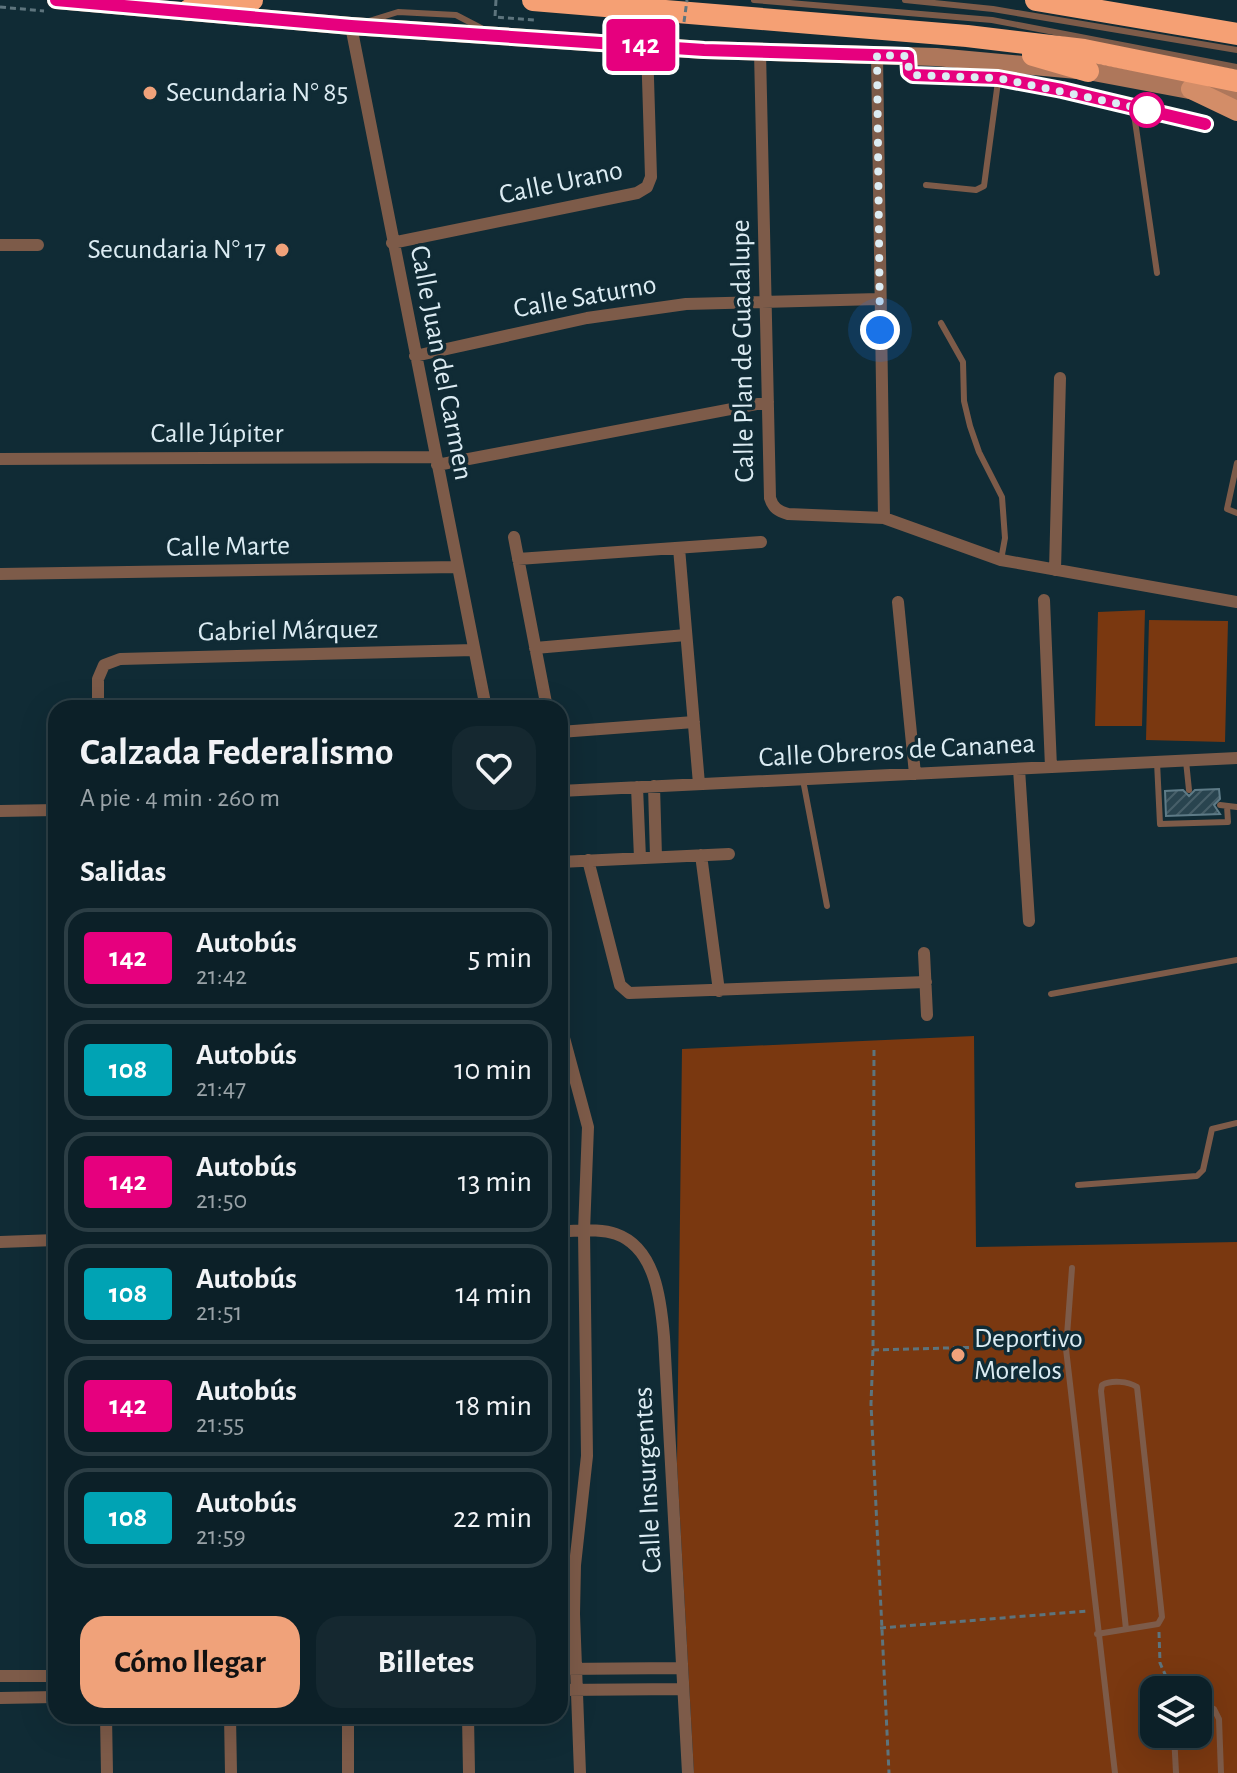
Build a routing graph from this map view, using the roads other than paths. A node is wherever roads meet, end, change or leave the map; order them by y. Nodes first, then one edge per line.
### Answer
1 (56, 0) edge
2 (252, 0) edge
3 (533, 0) edge
4 (754, 0) edge
5 (905, 0) edge
6 (1036, 0) edge
7 (189, 10) junction
8 (351, 26) junction
9 (1237, 34) edge
10 (967, 36) junction
11 (647, 46) junction
12 (1237, 50) edge
13 (760, 52) junction
14 (877, 55) junction
15 (1237, 67) edge
16 (999, 70) junction
17 (1088, 71) junction
18 (1237, 81) edge
19 (1191, 89) junction
20 (1237, 99) edge
21 (1133, 107) junction
22 (1237, 111) edge
23 (1205, 124) dead end
24 (926, 185) dead end
25 (392, 243) junction
26 (0, 245) edge
27 (38, 245) dead end
28 (1157, 273) dead end
29 (879, 299) junction
30 (766, 303) junction
31 (941, 323) dead end
32 (415, 356) junction
33 (1060, 378) dead end
34 (768, 402) junction
35 (0, 459) edge
36 (436, 461) junction
37 (1237, 463) edge
38 (1237, 513) edge
39 (884, 518) junction
40 (514, 537) dead end
41 (761, 542) dead end
42 (679, 548) junction
43 (518, 559) junction
44 (1001, 560) junction
45 (458, 567) junction
46 (1055, 570) junction
47 (0, 574) edge
48 (1044, 600) dead end
49 (898, 602) dead end
50 (1237, 602) edge
51 (686, 635) junction
52 (535, 648) junction
53 (474, 650) junction
54 (98, 700) edge
55 (484, 700) edge
56 (545, 700) edge
57 (694, 722) junction
58 (568, 731) edge
59 (1237, 758) edge
60 (1186, 761) junction
61 (1157, 762) junction
62 (1051, 767) junction
63 (1019, 769) junction
64 (915, 774) junction
65 (803, 779) junction
66 (699, 784) junction
67 (654, 786) junction
68 (637, 787) junction
69 (1189, 790) dead end
70 (568, 791) edge
71 (1237, 807) edge
72 (48, 810) edge
73 (0, 811) edge
74 (729, 854) dead end
75 (701, 855) junction
76 (656, 857) junction
77 (640, 858) junction
78 (588, 860) junction
79 (568, 861) edge
80 (827, 906) dead end
81 (1029, 921) dead end
82 (924, 953) dead end
83 (1237, 960) edge
84 (926, 982) junction
85 (719, 991) junction
86 (1051, 994) dead end
87 (927, 1015) dead end
88 (568, 1053) edge
89 (1237, 1123) edge
90 (1078, 1185) dead end
91 (568, 1231) edge
92 (584, 1231) junction
93 (48, 1240) edge
94 (0, 1242) edge
95 (1072, 1268) dead end
96 (1126, 1629) junction
97 (1097, 1634) junction
98 (681, 1668) junction
99 (568, 1669) edge
100 (575, 1669) junction
101 (0, 1676) edge
102 (48, 1676) edge
103 (683, 1689) junction
104 (568, 1690) edge
105 (576, 1690) junction
106 (48, 1697) edge
107 (0, 1698) edge
108 (1212, 1708) edge
109 (106, 1724) edge
110 (230, 1724) edge
111 (348, 1724) edge
112 (468, 1724) edge
113 (1175, 1748) edge
114 (107, 1773) edge
115 (231, 1773) edge
116 (348, 1773) edge
117 (469, 1773) edge
118 (580, 1773) edge
119 (688, 1773) edge
120 (1115, 1773) edge
121 (1176, 1773) edge
122 (1221, 1773) edge

1 - 7 street
2 - 7 highway
3 - 10 highway
4 - 15 lane
5 - 12 lane
6 - 9 highway
7 - 8 street
8 - 11 street
8 - 25 street, Calle Juan del Carmen
10 - 17 highway
10 - 18 highway
11 - 13 street
11 - 25 street, Calle Urano
13 - 14 street
13 - 30 street, Calle Plan de Guadalupe
14 - 16 street
14 - 29 street
16 - 17 street
16 - 21 lane
16 - 24 lane
17 - 19 street
19 - 20 street
19 - 22 main road
21 - 23 lane
21 - 28 lane
25 - 32 street, Calle Juan del Carmen
26 - 27 street
29 - 30 street, Calle Saturno
29 - 39 street
30 - 32 street, Calle Saturno
30 - 34 street, Calle Plan de Guadalupe
31 - 44 lane
32 - 36 street, Calle Juan del Carmen
33 - 46 street
34 - 36 street, Calle Júpiter
34 - 39 street, Calle Plan de Guadalupe
35 - 36 street, Calle Júpiter
36 - 45 street, Calle Juan del Carmen
37 - 38 lane
39 - 44 street, Calle Plan de Guadalupe
40 - 43 street
41 - 42 street
42 - 43 street
42 - 51 street
43 - 52 street
44 - 46 street, Calle Plan de Guadalupe
45 - 47 street, Calle Marte
45 - 53 street, Calle Juan del Carmen
46 - 50 street, Calle Plan de Guadalupe
48 - 62 street
49 - 64 street
51 - 52 street
51 - 57 street
52 - 56 street
53 - 54 street, Gabriel Márquez
53 - 55 street, Calle Juan del Carmen
57 - 58 street
57 - 66 street
59 - 60 street, Calle Obreros de Cananea
60 - 61 street, Calle Obreros de Cananea
60 - 69 lane
61 - 62 street, Calle Obreros de Cananea
61 - 71 lane
62 - 63 street, Calle Obreros de Cananea
63 - 64 street, Calle Obreros de Cananea
63 - 81 street
64 - 65 street, Calle Obreros de Cananea
65 - 66 street, Calle Obreros de Cananea
65 - 80 lane
66 - 67 street, Calle Obreros de Cananea
67 - 68 street, Calle Obreros de Cananea
67 - 76 street
68 - 70 street, Calle Obreros de Cananea
68 - 77 street
72 - 73 street
74 - 75 street
75 - 76 street
75 - 85 street
76 - 77 street
77 - 78 street
78 - 79 street
78 - 85 street
82 - 84 street
83 - 86 lane
84 - 85 street
84 - 87 street
88 - 92 street
89 - 90 lane
91 - 92 street, Calle Insurgentes
92 - 98 street, Calle Insurgentes
92 - 100 street
93 - 94 street
95 - 97 lane
96 - 96 lane
96 - 97 lane
97 - 120 lane
98 - 100 street
98 - 103 street, Calle Insurgentes
99 - 100 street
100 - 105 street
101 - 102 street
103 - 105 street
103 - 119 street, Calle Insurgentes
104 - 105 street
105 - 118 street
106 - 107 street
108 - 122 lane
109 - 114 street
110 - 115 street
111 - 116 street
112 - 117 street
113 - 121 lane

